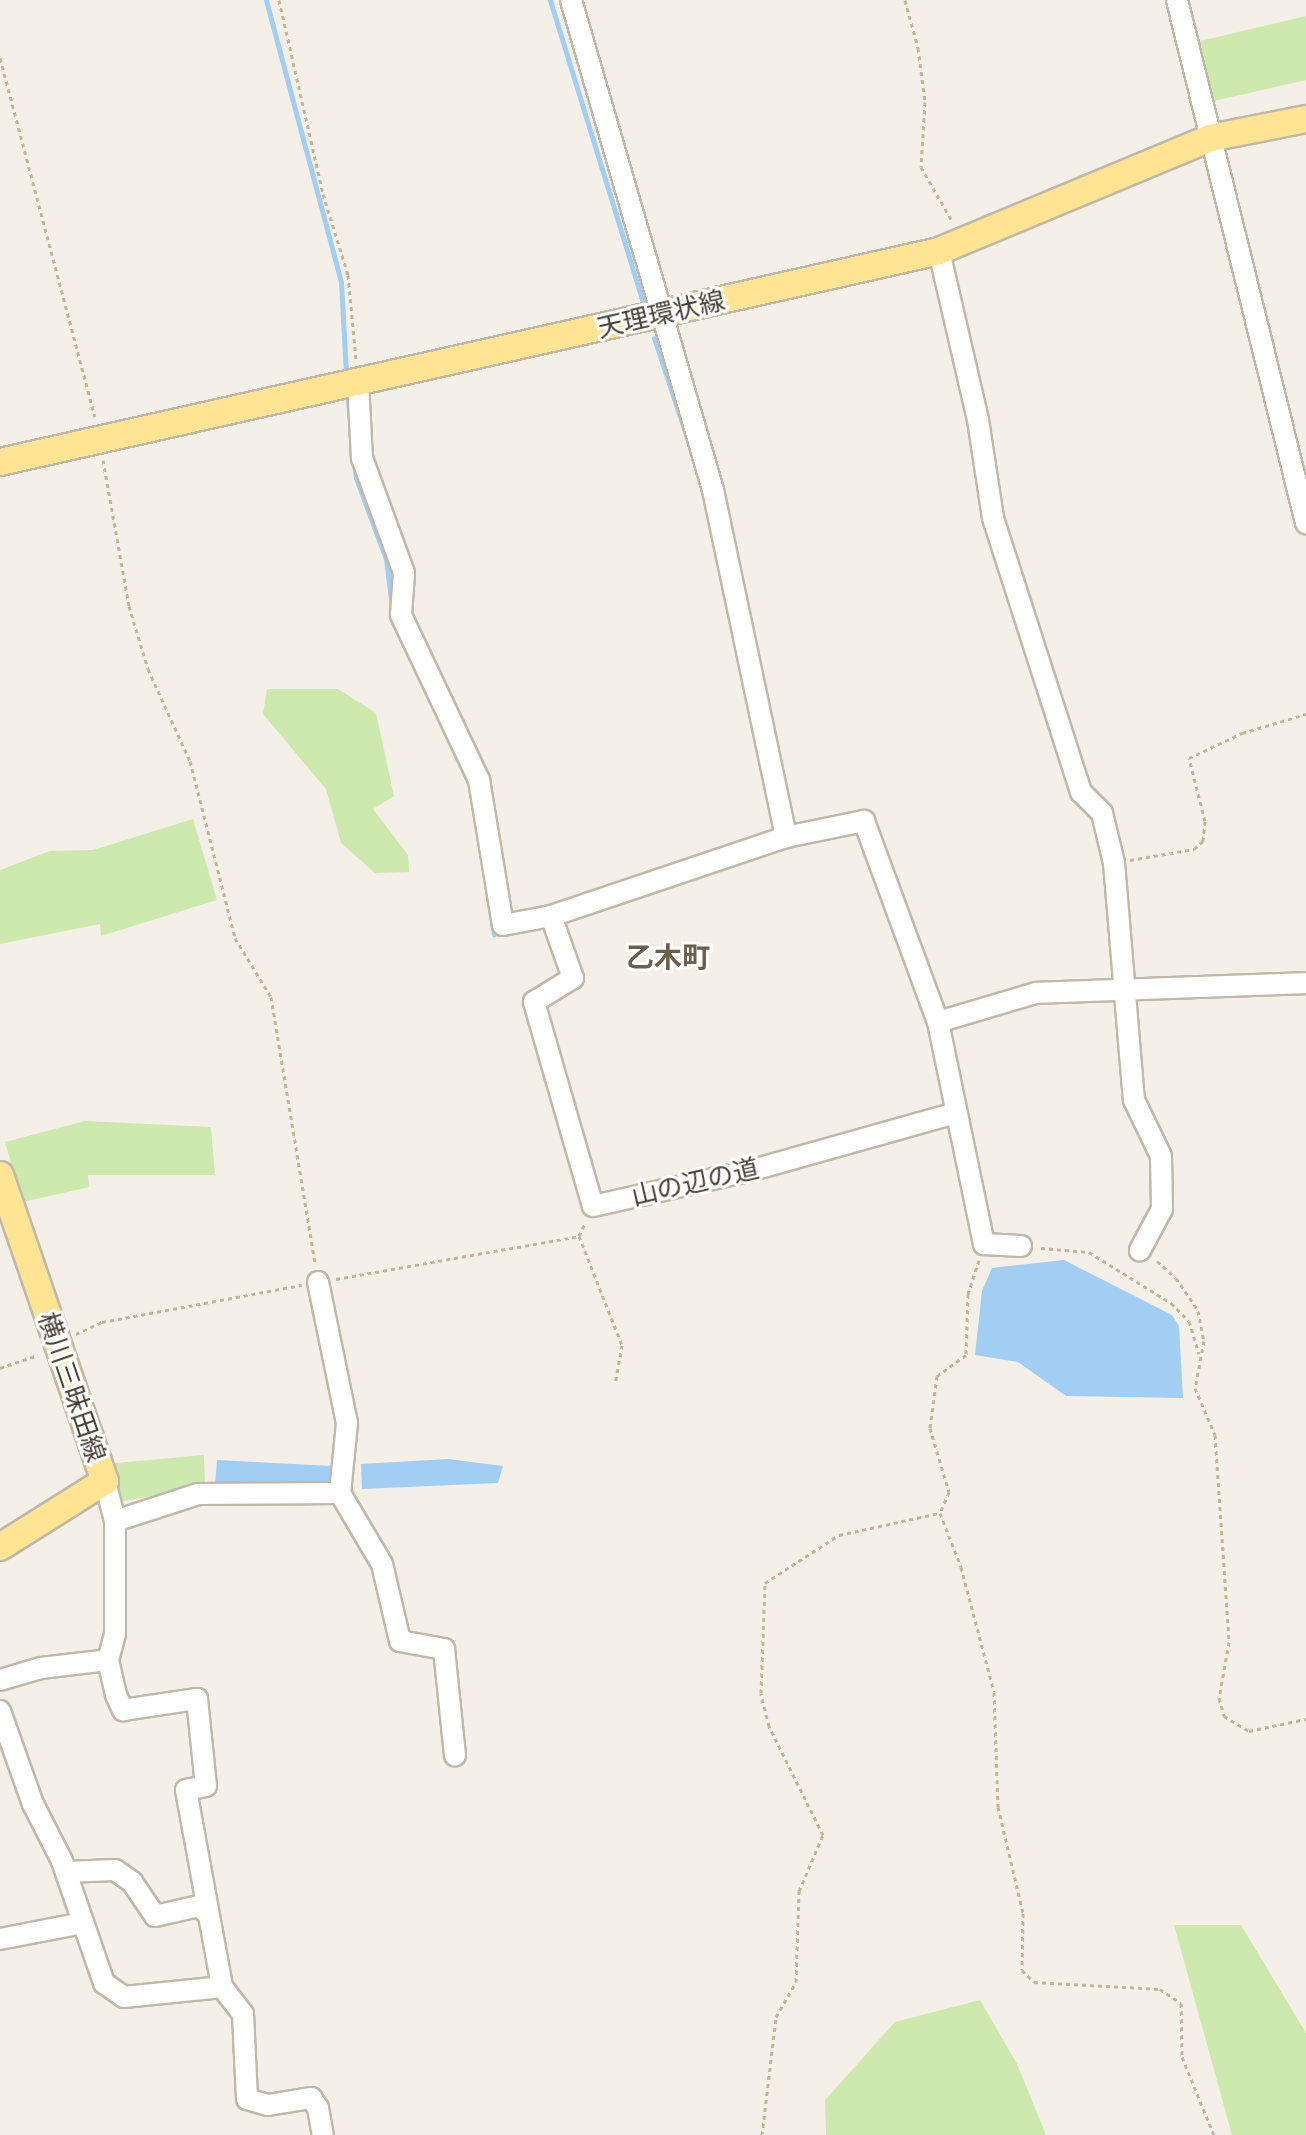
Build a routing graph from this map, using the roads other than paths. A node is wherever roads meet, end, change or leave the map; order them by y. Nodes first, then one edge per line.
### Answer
1 (571, 0) edge
2 (1177, 0) edge
3 (1306, 119) edge
4 (1210, 138) junction
5 (939, 251) junction
6 (661, 314) junction
7 (358, 382) junction
8 (0, 462) edge
9 (1306, 523) edge
10 (786, 837) junction
11 (551, 916) junction
12 (1306, 983) edge
13 (1127, 989) junction
14 (938, 1022) junction
15 (956, 1113) junction
16 (0, 1175) edge
17 (1021, 1246) road end
18 (1140, 1250) road end
19 (318, 1282) road end
20 (105, 1481) junction
21 (340, 1493) junction
22 (115, 1521) junction
23 (0, 1547) edge
24 (108, 1660) junction
25 (0, 1680) edge
26 (0, 1711) edge
27 (455, 1755) dead end
28 (66, 1872) junction
29 (208, 1914) junction
30 (83, 1923) junction
31 (0, 1939) edge
32 (222, 1987) junction
33 (323, 2135) edge

1 - 6 street
2 - 4 street
3 - 4 main road, 天理環状線
4 - 5 main road, 天理環状線
4 - 9 street
5 - 6 main road, 天理環状線
5 - 13 street
6 - 7 main road, 天理環状線
6 - 10 street
7 - 8 main road, 天理環状線
7 - 11 street
10 - 11 street
10 - 14 street
11 - 15 street, 山の辺の道
12 - 13 street
13 - 14 street
13 - 18 street
14 - 15 street
15 - 17 street
16 - 20 main road, 横川三昧田線
19 - 21 street
20 - 22 street
20 - 23 main road, 横川三昧田線
21 - 22 street
21 - 27 street
22 - 24 street
24 - 25 street
24 - 29 street
26 - 28 street
28 - 29 street
28 - 30 street
29 - 32 street
30 - 31 street
30 - 32 street
32 - 33 street

